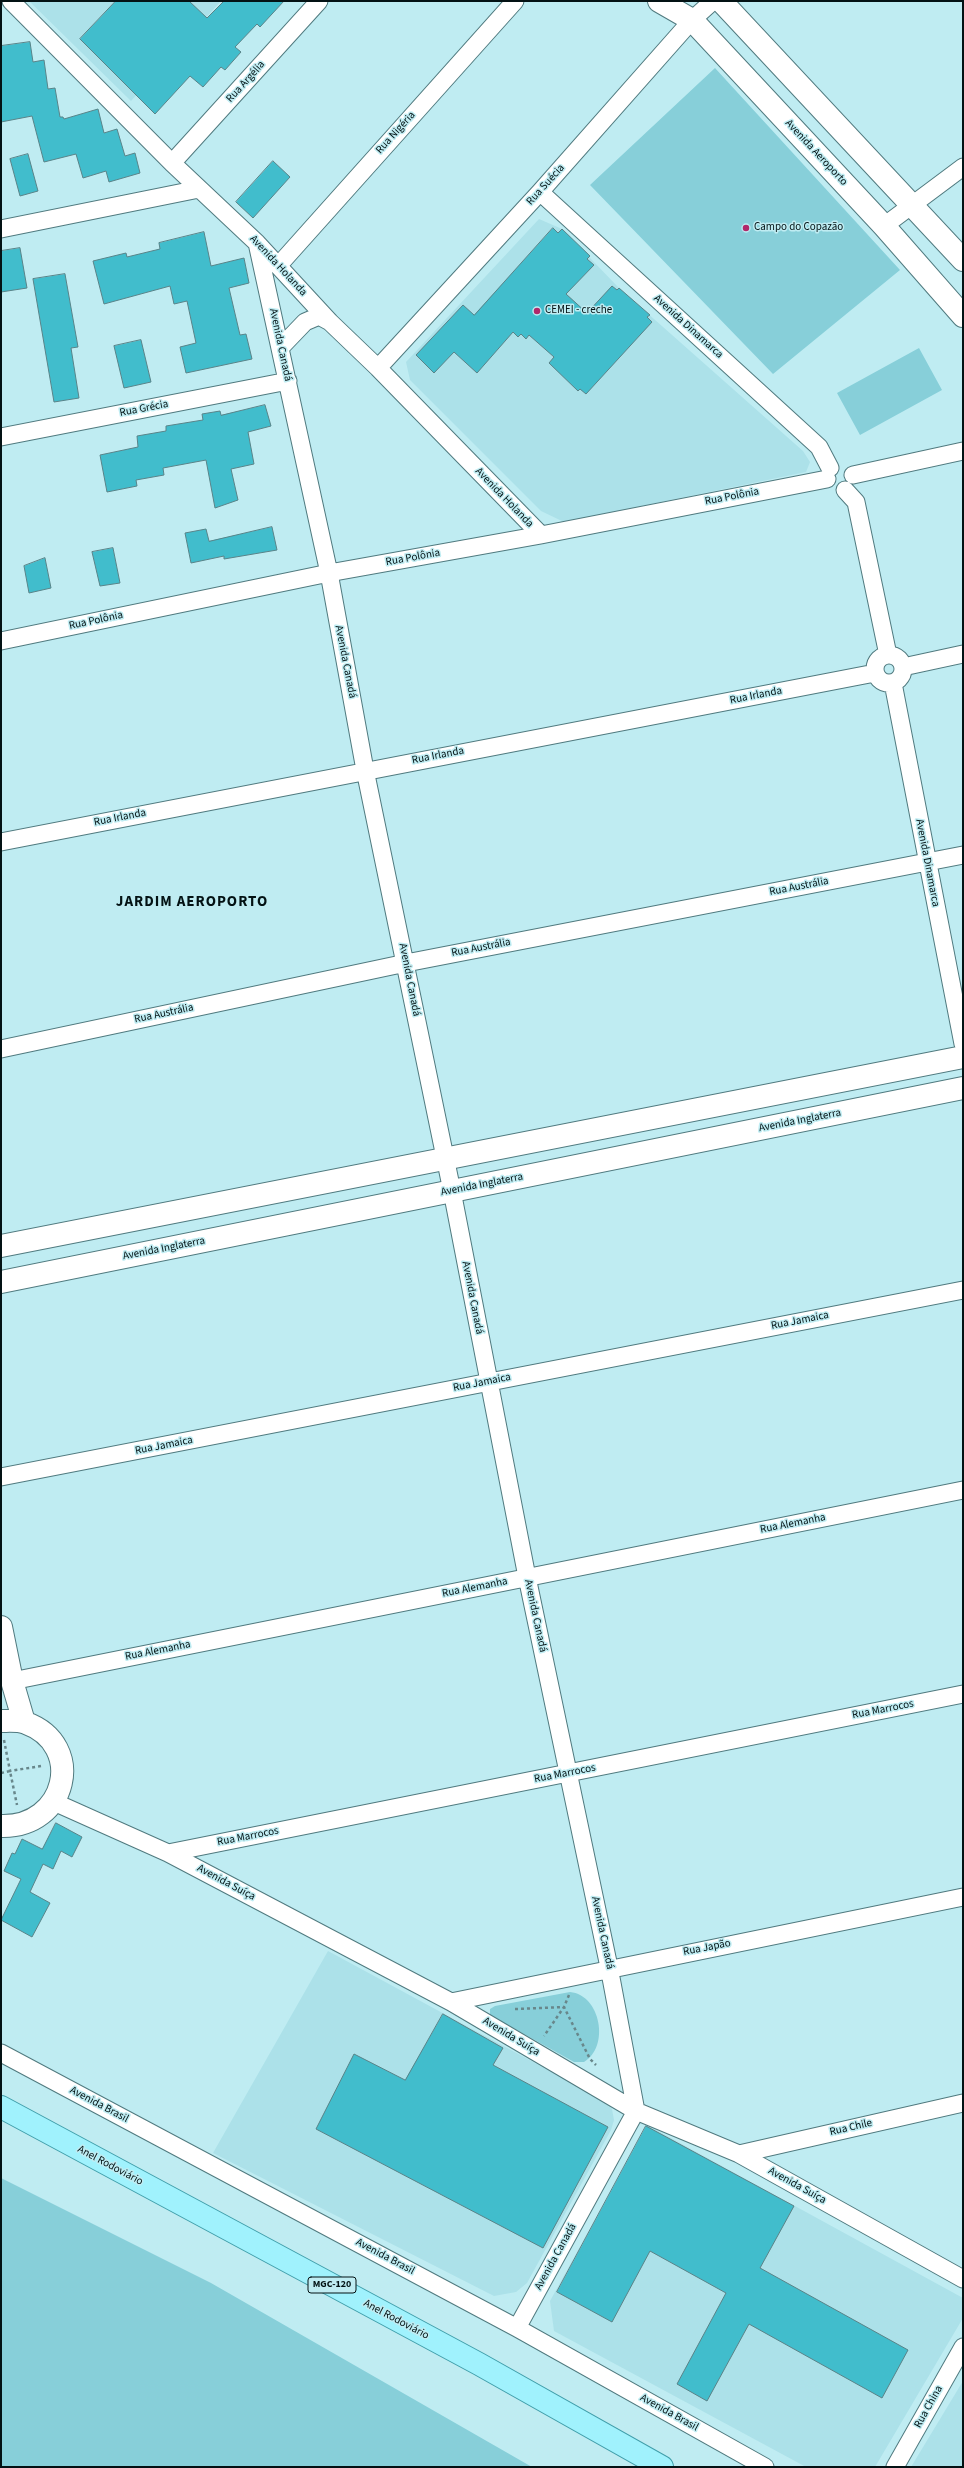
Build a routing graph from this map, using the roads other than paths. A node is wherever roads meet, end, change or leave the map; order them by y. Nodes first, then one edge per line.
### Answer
1 (11, 1) edge
2 (319, 1) edge
3 (515, 1) edge
4 (659, 1) edge
5 (713, 1) edge
6 (721, 1) edge
7 (692, 20) junction
8 (172, 163) junction
9 (963, 167) edge
10 (199, 189) junction
11 (540, 192) junction
12 (911, 205) junction
13 (884, 226) junction
14 (1, 229) edge
15 (257, 243) junction
16 (963, 260) edge
17 (278, 266) junction
18 (963, 316) edge
19 (330, 322) junction
20 (281, 347) junction
21 (378, 368) junction
22 (288, 381) junction
23 (1, 437) edge
24 (963, 451) edge
25 (828, 473) junction
26 (853, 474) junction
27 (844, 490) junction
28 (540, 535) junction
29 (329, 573) junction
30 (1, 641) edge
31 (963, 654) edge
32 (888, 655) junction
33 (903, 667) junction
34 (875, 673) junction
35 (893, 683) junction
36 (365, 770) junction
37 (1, 842) edge
38 (963, 855) edge
39 (926, 863) junction
40 (406, 963) junction
41 (963, 1044) edge
42 (1, 1049) edge
43 (963, 1057) edge
44 (963, 1088) edge
45 (445, 1157) junction
46 (452, 1191) junction
47 (1, 1246) edge
48 (1, 1282) edge
49 (963, 1290) edge
50 (488, 1382) junction
51 (1, 1477) edge
52 (963, 1490) edge
53 (527, 1577) junction
54 (1, 1628) edge
55 (12, 1681) junction
56 (963, 1694) edge
57 (24, 1722) junction
58 (2, 1728) edge
59 (569, 1773) junction
60 (54, 1802) junction
61 (6, 1826) edge
62 (168, 1853) junction
63 (963, 1897) edge
64 (609, 1968) junction
65 (451, 2002) junction
66 (1, 2053) edge
67 (963, 2103) edge
68 (1, 2107) edge
69 (636, 2111) junction
70 (739, 2154) junction
71 (963, 2279) edge
72 (517, 2328) junction
73 (963, 2347) edge
74 (662, 2467) edge
75 (765, 2467) edge
76 (895, 2467) edge

1 - 8 street, Avenida Holanda
2 - 8 street, Rua Argélia
3 - 17 street, Rua Nigéria
4 - 7 street, Avenida Aeroporto
5 - 7 street, Rua Suécia
6 - 12 street
7 - 11 street, Rua Suécia
7 - 13 street, Avenida Aeroporto
8 - 10 street, Avenida Holanda
9 - 12 street
10 - 14 street
10 - 15 street, Avenida Holanda
11 - 21 street, Rua Suécia
11 - 25 street, Avenida Dinamarca
12 - 13 street
12 - 16 street
13 - 18 street, Avenida Aeroporto
15 - 17 street, Avenida Holanda
15 - 20 street, Avenida Canadá
17 - 19 street, Avenida Holanda
19 - 20 street
19 - 21 street, Avenida Holanda
20 - 22 street, Avenida Canadá
21 - 28 street, Avenida Holanda
22 - 23 street, Rua Grécia
22 - 29 street, Avenida Canadá
24 - 26 street
25 - 26 street
25 - 27 street
25 - 28 street, Rua Polônia
26 - 27 street
27 - 32 street
28 - 29 street, Rua Polônia
29 - 30 street, Rua Polônia
29 - 36 street, Avenida Canadá
31 - 33 street
32 - 33 street
32 - 34 street
33 - 35 street
34 - 35 street
34 - 36 street, Rua Irlanda
35 - 39 street, Avenida Dinamarca
36 - 37 street, Rua Irlanda
36 - 40 street, Avenida Canadá
38 - 39 street, Rua Austrália
39 - 40 street, Rua Austrália
39 - 41 street, Avenida Dinamarca
40 - 42 street, Rua Austrália
40 - 45 street, Avenida Canadá
43 - 45 street
44 - 46 street, Avenida Inglaterra
45 - 46 street, Avenida Canadá
45 - 47 street
46 - 48 street, Avenida Inglaterra
46 - 50 street, Avenida Canadá
49 - 50 street, Rua Jamaica
50 - 51 street, Rua Jamaica
50 - 53 street, Avenida Canadá
52 - 53 street, Rua Alemanha
53 - 55 street, Rua Alemanha
53 - 59 street, Avenida Canadá
54 - 55 street
55 - 57 street
56 - 59 street, Rua Marrocos
57 - 58 street
57 - 60 street
59 - 62 street, Rua Marrocos
59 - 64 street, Avenida Canadá
60 - 61 street
60 - 62 street, Avenida Suíça
62 - 65 street, Avenida Suíça
63 - 64 street, Rua Japão
64 - 65 street, Rua Japão
64 - 69 street, Avenida Canadá
65 - 69 street, Avenida Suíça
66 - 72 street, Avenida Brasil
67 - 70 street, Rua Chile
68 - 74 main road, Anel Rodoviário / MGC-120
69 - 70 street, Avenida Suíça
69 - 72 street, Avenida Canadá
70 - 71 street, Avenida Suíça
72 - 75 street, Avenida Brasil
73 - 76 street, Rua China

